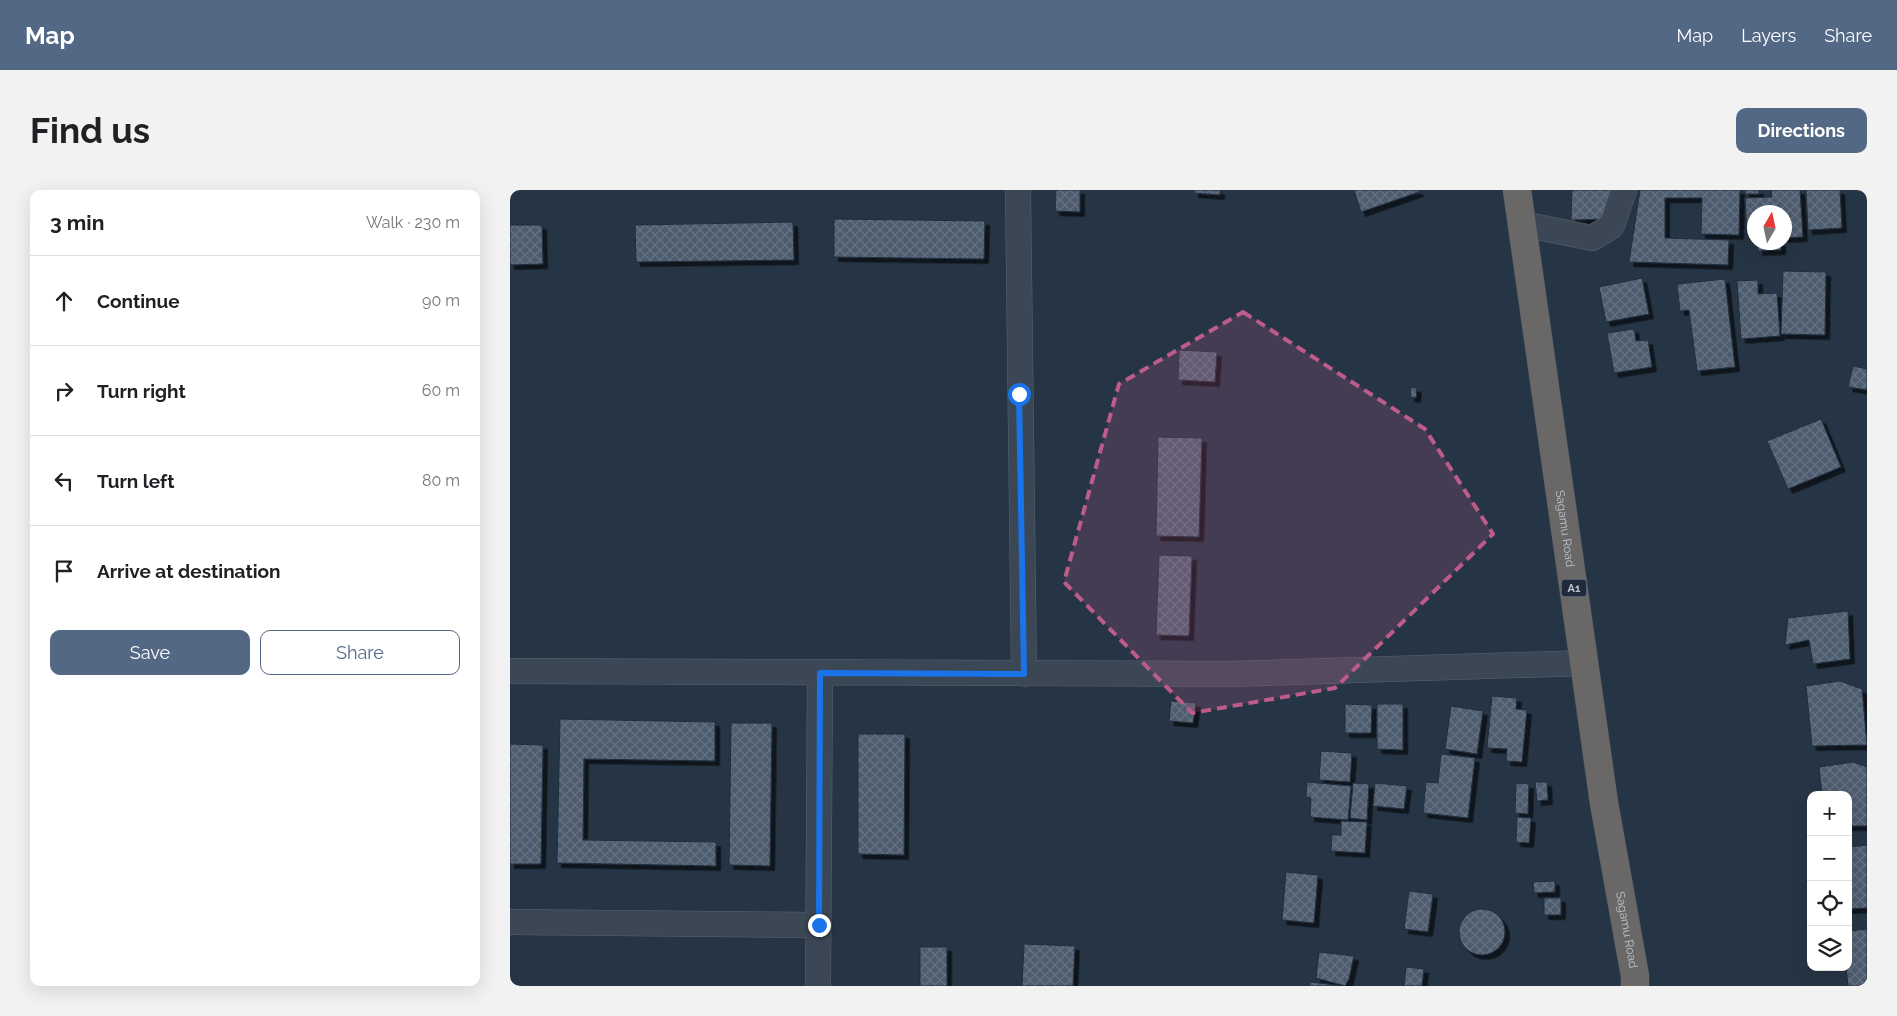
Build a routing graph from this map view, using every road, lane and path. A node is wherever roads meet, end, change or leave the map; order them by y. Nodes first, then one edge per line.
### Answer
1 (1018, 190) edge
2 (1517, 190) edge
3 (1624, 190) edge
4 (1523, 224) junction
5 (1584, 663) junction
6 (510, 671) edge
7 (820, 673) junction
8 (1024, 674) junction
9 (510, 922) edge
10 (819, 925) junction
11 (818, 986) edge
12 (1635, 986) edge

1 - 8 street
2 - 4 highway, Sagamu Road / A1
3 - 4 street
4 - 5 highway, Sagamu Road / A1
5 - 8 street
5 - 12 highway, Sagamu Road / A1
6 - 7 street
7 - 8 street
7 - 10 street
9 - 10 street
10 - 11 street

